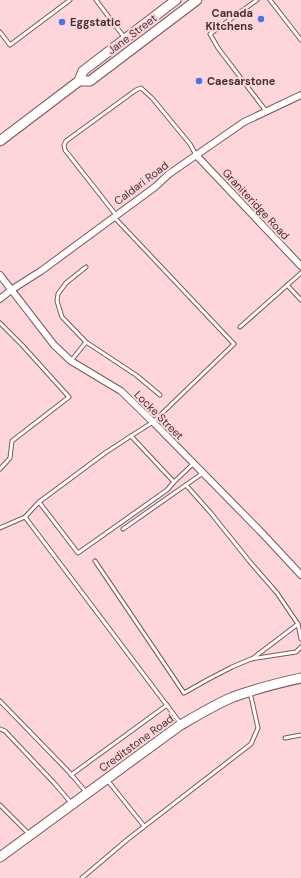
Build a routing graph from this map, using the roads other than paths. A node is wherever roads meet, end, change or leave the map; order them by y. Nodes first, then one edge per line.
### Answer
1 (70, 0) edge
2 (96, 0) edge
3 (176, 0) edge
4 (197, 0) edge
5 (257, 0) edge
6 (270, 0) edge
7 (0, 32) edge
8 (125, 38) junction
9 (301, 40) edge
10 (79, 81) junction
11 (301, 95) edge
12 (266, 111) junction
13 (0, 141) edge
14 (196, 155) junction
15 (115, 216) junction
16 (301, 266) edge
17 (86, 267) dead end
18 (301, 273) edge
19 (0, 275) edge
20 (287, 285) junction
21 (11, 290) junction
22 (0, 299) edge
23 (301, 300) edge
24 (0, 323) edge
25 (240, 327) dead end
26 (86, 342) junction
27 (71, 361) junction
28 (160, 395) dead end
29 (153, 422) junction
30 (131, 436) junction
31 (194, 463) junction
32 (0, 469) edge
33 (203, 473) junction
34 (174, 482) junction
35 (186, 485) junction
36 (39, 502) junction
37 (25, 517) junction
38 (0, 528) edge
39 (123, 529) dead end
40 (95, 561) dead end
41 (301, 576) edge
42 (298, 624) junction
43 (301, 639) edge
44 (301, 647) edge
45 (251, 659) junction
46 (301, 678) edge
47 (250, 692) junction
48 (0, 701) edge
49 (167, 705) junction
50 (182, 724) junction
51 (0, 729) edge
52 (301, 735) edge
53 (285, 738) dead end
54 (71, 775) junction
55 (106, 779) junction
56 (88, 793) junction
57 (72, 804) junction
58 (0, 805) edge
59 (144, 826) junction
60 (30, 835) junction
61 (0, 857) edge
62 (82, 878) edge

1 - 7 lane
2 - 8 lane
3 - 8 main road, Jane Street
4 - 10 main road, Jane Street
5 - 12 lane
6 - 9 lane
8 - 10 main road, Jane Street
10 - 13 main road, Jane Street
11 - 12 street, Caldari Road
12 - 14 street, Caldari Road
14 - 15 street, Caldari Road
14 - 15 lane
14 - 16 street, Graniteridge Road
15 - 21 street, Caldari Road
15 - 29 lane
17 - 26 lane
18 - 20 lane
19 - 21 street, Locke Street
20 - 23 lane
20 - 25 lane
21 - 22 street, Caldari Road
21 - 27 street, Locke Street
24 - 32 lane
26 - 27 lane
26 - 28 lane
27 - 29 street, Locke Street
29 - 30 lane
29 - 31 street, Locke Street
30 - 34 lane
30 - 36 lane
31 - 33 street, Locke Street
31 - 34 lane
33 - 35 lane
33 - 41 street, Locke Street
34 - 36 lane
35 - 39 lane
35 - 42 lane
36 - 37 lane
37 - 38 lane
37 - 49 lane
40 - 45 lane
42 - 43 lane
42 - 45 lane
44 - 45 lane
46 - 47 main road, Creditstone Road
47 - 50 main road, Creditstone Road
47 - 59 lane
48 - 54 lane
49 - 50 lane
49 - 54 lane
50 - 55 main road, Creditstone Road
51 - 57 lane
52 - 53 lane
54 - 56 lane
55 - 56 main road, Creditstone Road
55 - 59 lane
56 - 57 main road, Creditstone Road
57 - 60 main road, Creditstone Road
58 - 60 lane
59 - 62 lane
60 - 61 main road, Creditstone Road

